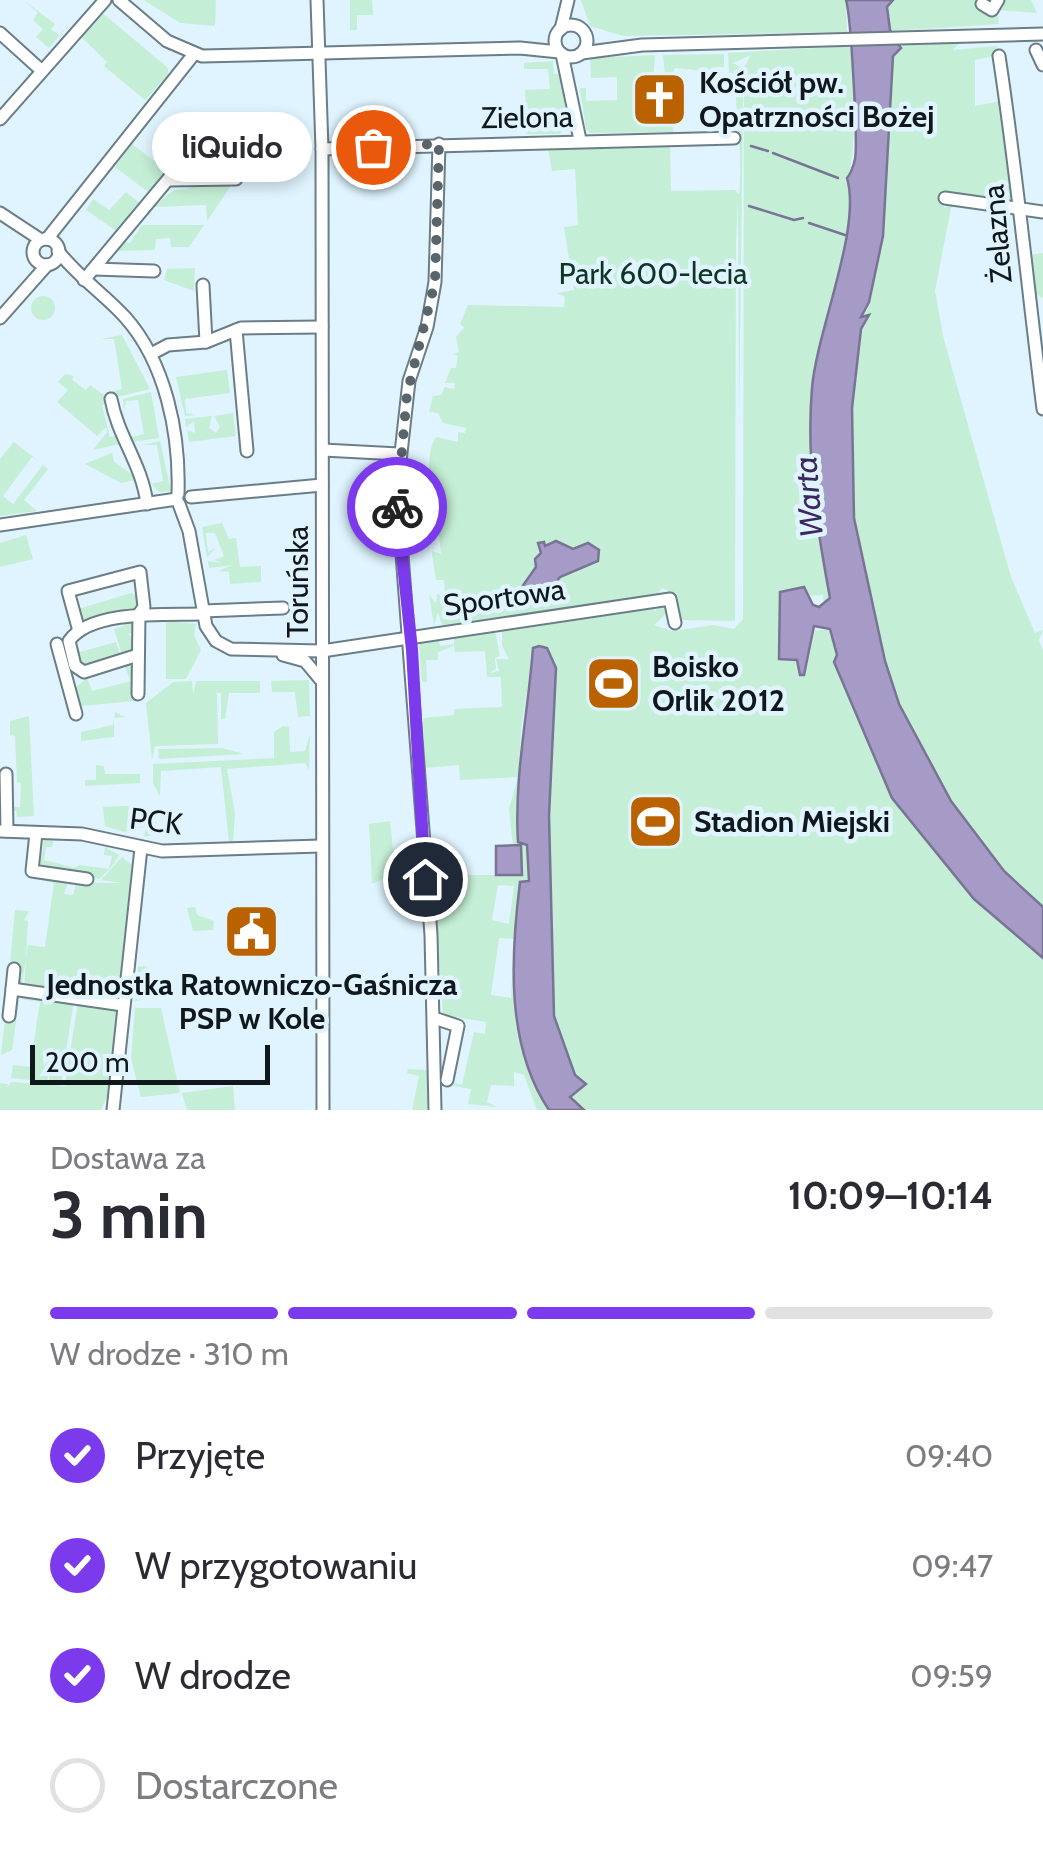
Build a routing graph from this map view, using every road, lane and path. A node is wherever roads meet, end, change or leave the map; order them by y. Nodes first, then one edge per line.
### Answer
1 (104, 0) edge
2 (118, 0) edge
3 (317, 0) edge
4 (571, 0) edge
5 (998, 0) edge
6 (982, 4) dead end
7 (559, 31) junction
8 (582, 31) junction
9 (0, 33) edge
10 (1043, 34) edge
11 (642, 44) junction
12 (520, 48) junction
13 (1036, 50) dead end
14 (320, 53) junction
15 (560, 53) junction
16 (194, 54) junction
17 (581, 54) junction
18 (999, 56) dead end
19 (1043, 65) edge
20 (42, 71) junction
21 (572, 90) junction
22 (0, 119) edge
23 (734, 138) dead end
24 (580, 140) junction
25 (439, 144) junction
26 (322, 149) junction
27 (185, 160) dead end
28 (236, 179) dead end
29 (168, 180) junction
30 (945, 198) dead end
31 (1020, 210) junction
32 (1043, 212) edge
33 (0, 213) edge
34 (42, 253) junction
35 (72, 270) junction
36 (94, 270) junction
37 (154, 272) dead end
38 (84, 280) junction
39 (203, 285) dead end
40 (0, 318) edge
41 (322, 327) junction
42 (238, 329) junction
43 (1038, 334) edge
44 (206, 342) junction
45 (151, 354) junction
46 (111, 400) dead end
47 (1043, 409) edge
48 (323, 450) junction
49 (247, 451) dead end
50 (399, 454) junction
51 (322, 485) junction
52 (184, 498) junction
53 (147, 504) junction
54 (0, 525) edge
55 (283, 608) dead end
56 (203, 612) junction
57 (139, 614) junction
58 (674, 623) dead end
59 (79, 631) junction
60 (410, 637) junction
61 (57, 644) dead end
62 (251, 650) junction
63 (322, 651) junction
64 (138, 655) junction
65 (322, 683) junction
66 (138, 694) dead end
67 (76, 714) dead end
68 (6, 773) edge
69 (4, 831) edge
70 (36, 833) junction
71 (306, 846) junction
72 (321, 846) junction
73 (141, 848) junction
74 (321, 878) junction
75 (87, 879) dead end
76 (14, 969) dead end
77 (12, 989) junction
78 (123, 1005) junction
79 (9, 1016) dead end
80 (434, 1018) junction
81 (447, 1080) dead end
82 (114, 1110) edge
83 (323, 1110) edge
84 (434, 1110) edge

1 - 20 street
2 - 16 street
3 - 14 street, Toruńska
4 - 7 street
4 - 8 street
5 - 6 street
7 - 8 street
7 - 12 street
7 - 15 street
8 - 11 street
8 - 17 street
9 - 20 street
10 - 11 street
11 - 17 street
12 - 14 street
12 - 15 street
13 - 19 street
14 - 16 street
14 - 26 street, Toruńska
15 - 17 street
15 - 21 street
16 - 34 street
17 - 21 street
18 - 31 street, Żelazna
20 - 22 street
21 - 24 street
23 - 24 street, Zielona
24 - 25 street, Zielona
25 - 26 street, Zielona
25 - 50 street
26 - 41 street, Toruńska
27 - 29 street
28 - 29 street
29 - 36 street
30 - 31 street
31 - 32 street
31 - 43 street, Żelazna
33 - 34 street
34 - 35 street
34 - 35 street
34 - 40 street
35 - 38 street
36 - 37 street
36 - 38 street
38 - 45 street
39 - 44 street
41 - 42 street
41 - 48 street, Toruńska
42 - 44 street
42 - 49 street
43 - 47 street, Żelazna
44 - 45 street
45 - 52 street
46 - 53 street
48 - 50 street
48 - 51 street, Toruńska
50 - 60 street
51 - 52 street
51 - 63 street, Toruńska
52 - 53 street
52 - 56 street
53 - 54 street
55 - 56 street
56 - 57 street
56 - 62 street
57 - 59 street
57 - 59 street
57 - 64 street
58 - 60 street, Sportowa
59 - 64 street
60 - 63 street, Sportowa
60 - 80 street
61 - 67 street
62 - 63 street, Sportowa
62 - 65 street
63 - 65 street, Toruńska
64 - 66 street
65 - 72 street, Toruńska
68 - 69 street
69 - 70 street, PCK
70 - 73 street, PCK
70 - 75 street
71 - 72 street, PCK
71 - 73 street, PCK
71 - 74 street
72 - 74 street, Toruńska
73 - 78 street
74 - 83 street, Toruńska
76 - 77 street
77 - 78 street
77 - 79 street
78 - 82 street
80 - 81 street
80 - 84 street

